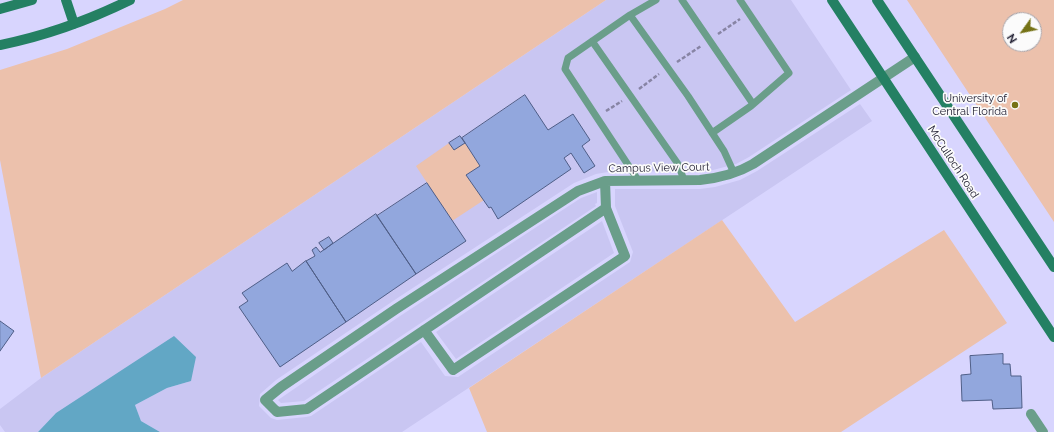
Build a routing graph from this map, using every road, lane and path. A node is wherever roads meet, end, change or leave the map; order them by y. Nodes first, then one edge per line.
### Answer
1 (32, 0) edge
2 (66, 0) edge
3 (130, 0) edge
4 (656, 0) edge
5 (682, 0) edge
6 (740, 0) edge
7 (832, 0) edge
8 (877, 0) edge
9 (0, 9) edge
10 (630, 15) junction
11 (74, 24) junction
12 (592, 41) junction
13 (0, 45) edge
14 (915, 57) junction
15 (884, 78) junction
16 (753, 104) junction
17 (712, 133) junction
18 (734, 174) junction
19 (638, 180) junction
20 (684, 180) junction
21 (605, 181) junction
22 (606, 208) junction
23 (1054, 267) edge
24 (424, 330) junction
25 (1054, 337) edge
26 (1031, 414) dead end
27 (1043, 432) edge

1 - 9 main road
2 - 11 main road
3 - 11 main road
4 - 10 lane
5 - 16 lane
6 - 16 lane
7 - 15 main road, McCulloch Road
8 - 14 main road
10 - 12 lane
10 - 17 lane
11 - 13 main road
12 - 19 lane
12 - 20 lane
14 - 15 street, Campus View Court
14 - 23 main road
15 - 18 street, Campus View Court
15 - 25 main road, McCulloch Road
16 - 17 lane
17 - 18 lane
18 - 20 street, Campus View Court
19 - 20 street, Campus View Court
19 - 21 street, Campus View Court
21 - 22 street
21 - 24 street, Campus View Court
22 - 24 street
22 - 24 street
26 - 27 street

